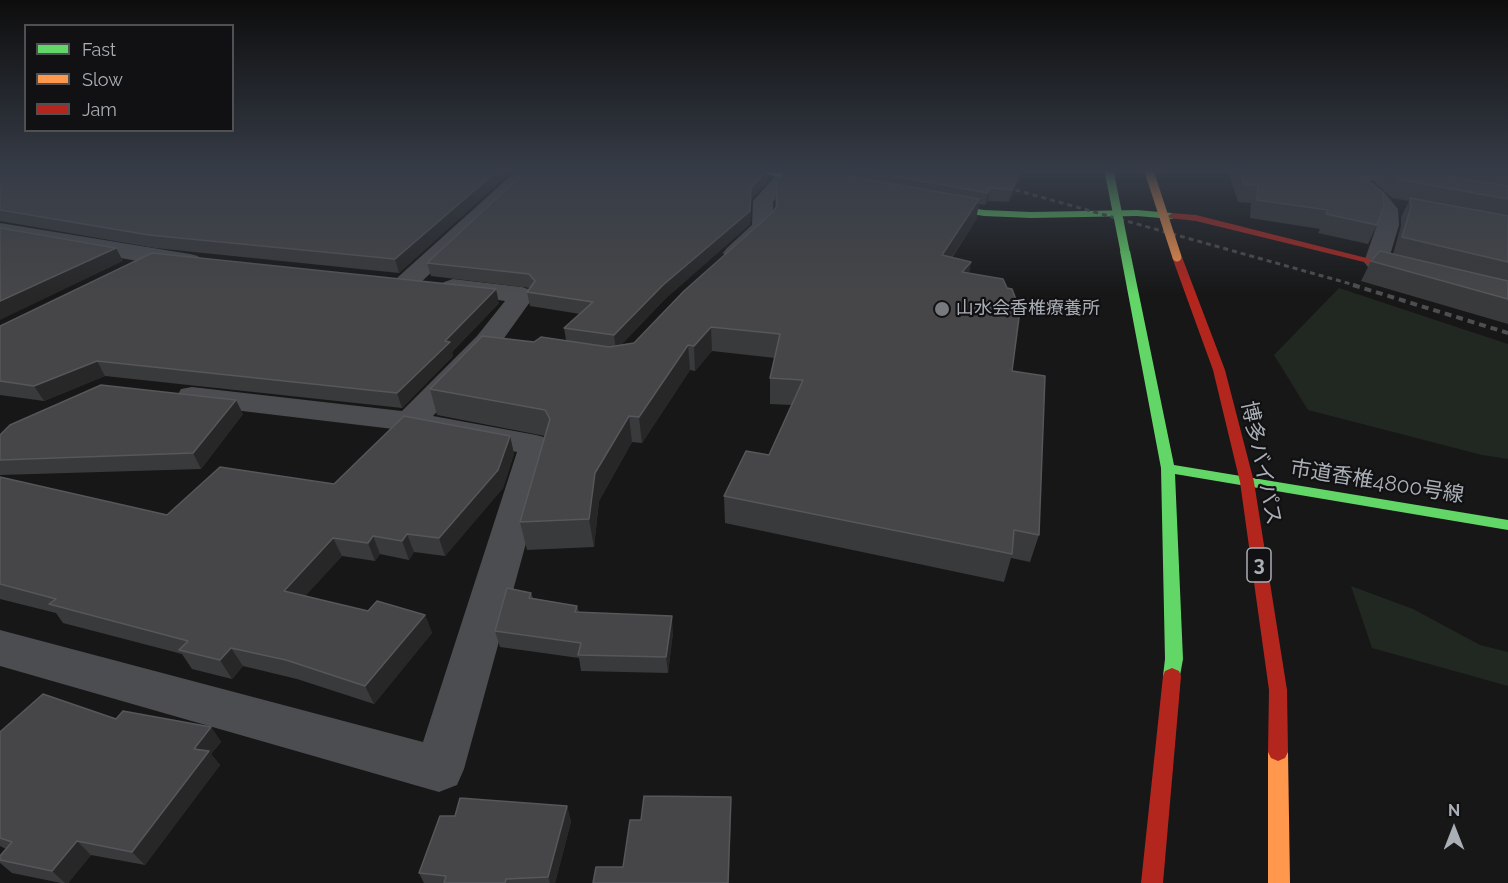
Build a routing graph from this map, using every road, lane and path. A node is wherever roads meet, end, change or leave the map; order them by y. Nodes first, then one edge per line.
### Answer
1 (478, 212) edge
2 (763, 212) edge
3 (979, 212) edge
4 (1105, 212) edge
5 (1113, 212) edge
6 (1117, 212) edge
7 (1162, 212) edge
8 (1387, 212) edge
9 (0, 230) edge
10 (154, 257) junction
11 (1376, 262) junction
12 (212, 263) edge
13 (719, 267) edge
14 (1431, 276) edge
15 (113, 277) edge
16 (163, 393) edge
17 (410, 421) junction
18 (1168, 468) junction
19 (1247, 482) junction
20 (1508, 525) edge
21 (0, 648) edge
22 (1152, 883) edge
23 (1279, 883) edge

1 - 17 street
2 - 13 street
3 - 4 main road
5 - 11 main road
6 - 18 main road, bridge
7 - 19 main road, 博多バイパス / 3, bridge
8 - 11 street
9 - 10 street
10 - 12 street
10 - 15 street
11 - 14 main road
16 - 17 street
17 - 21 street
18 - 19 main road, 市道香椎4800号線
18 - 22 main road
19 - 20 main road, 市道香椎4800号線
19 - 23 main road, 博多バイパス / 3

